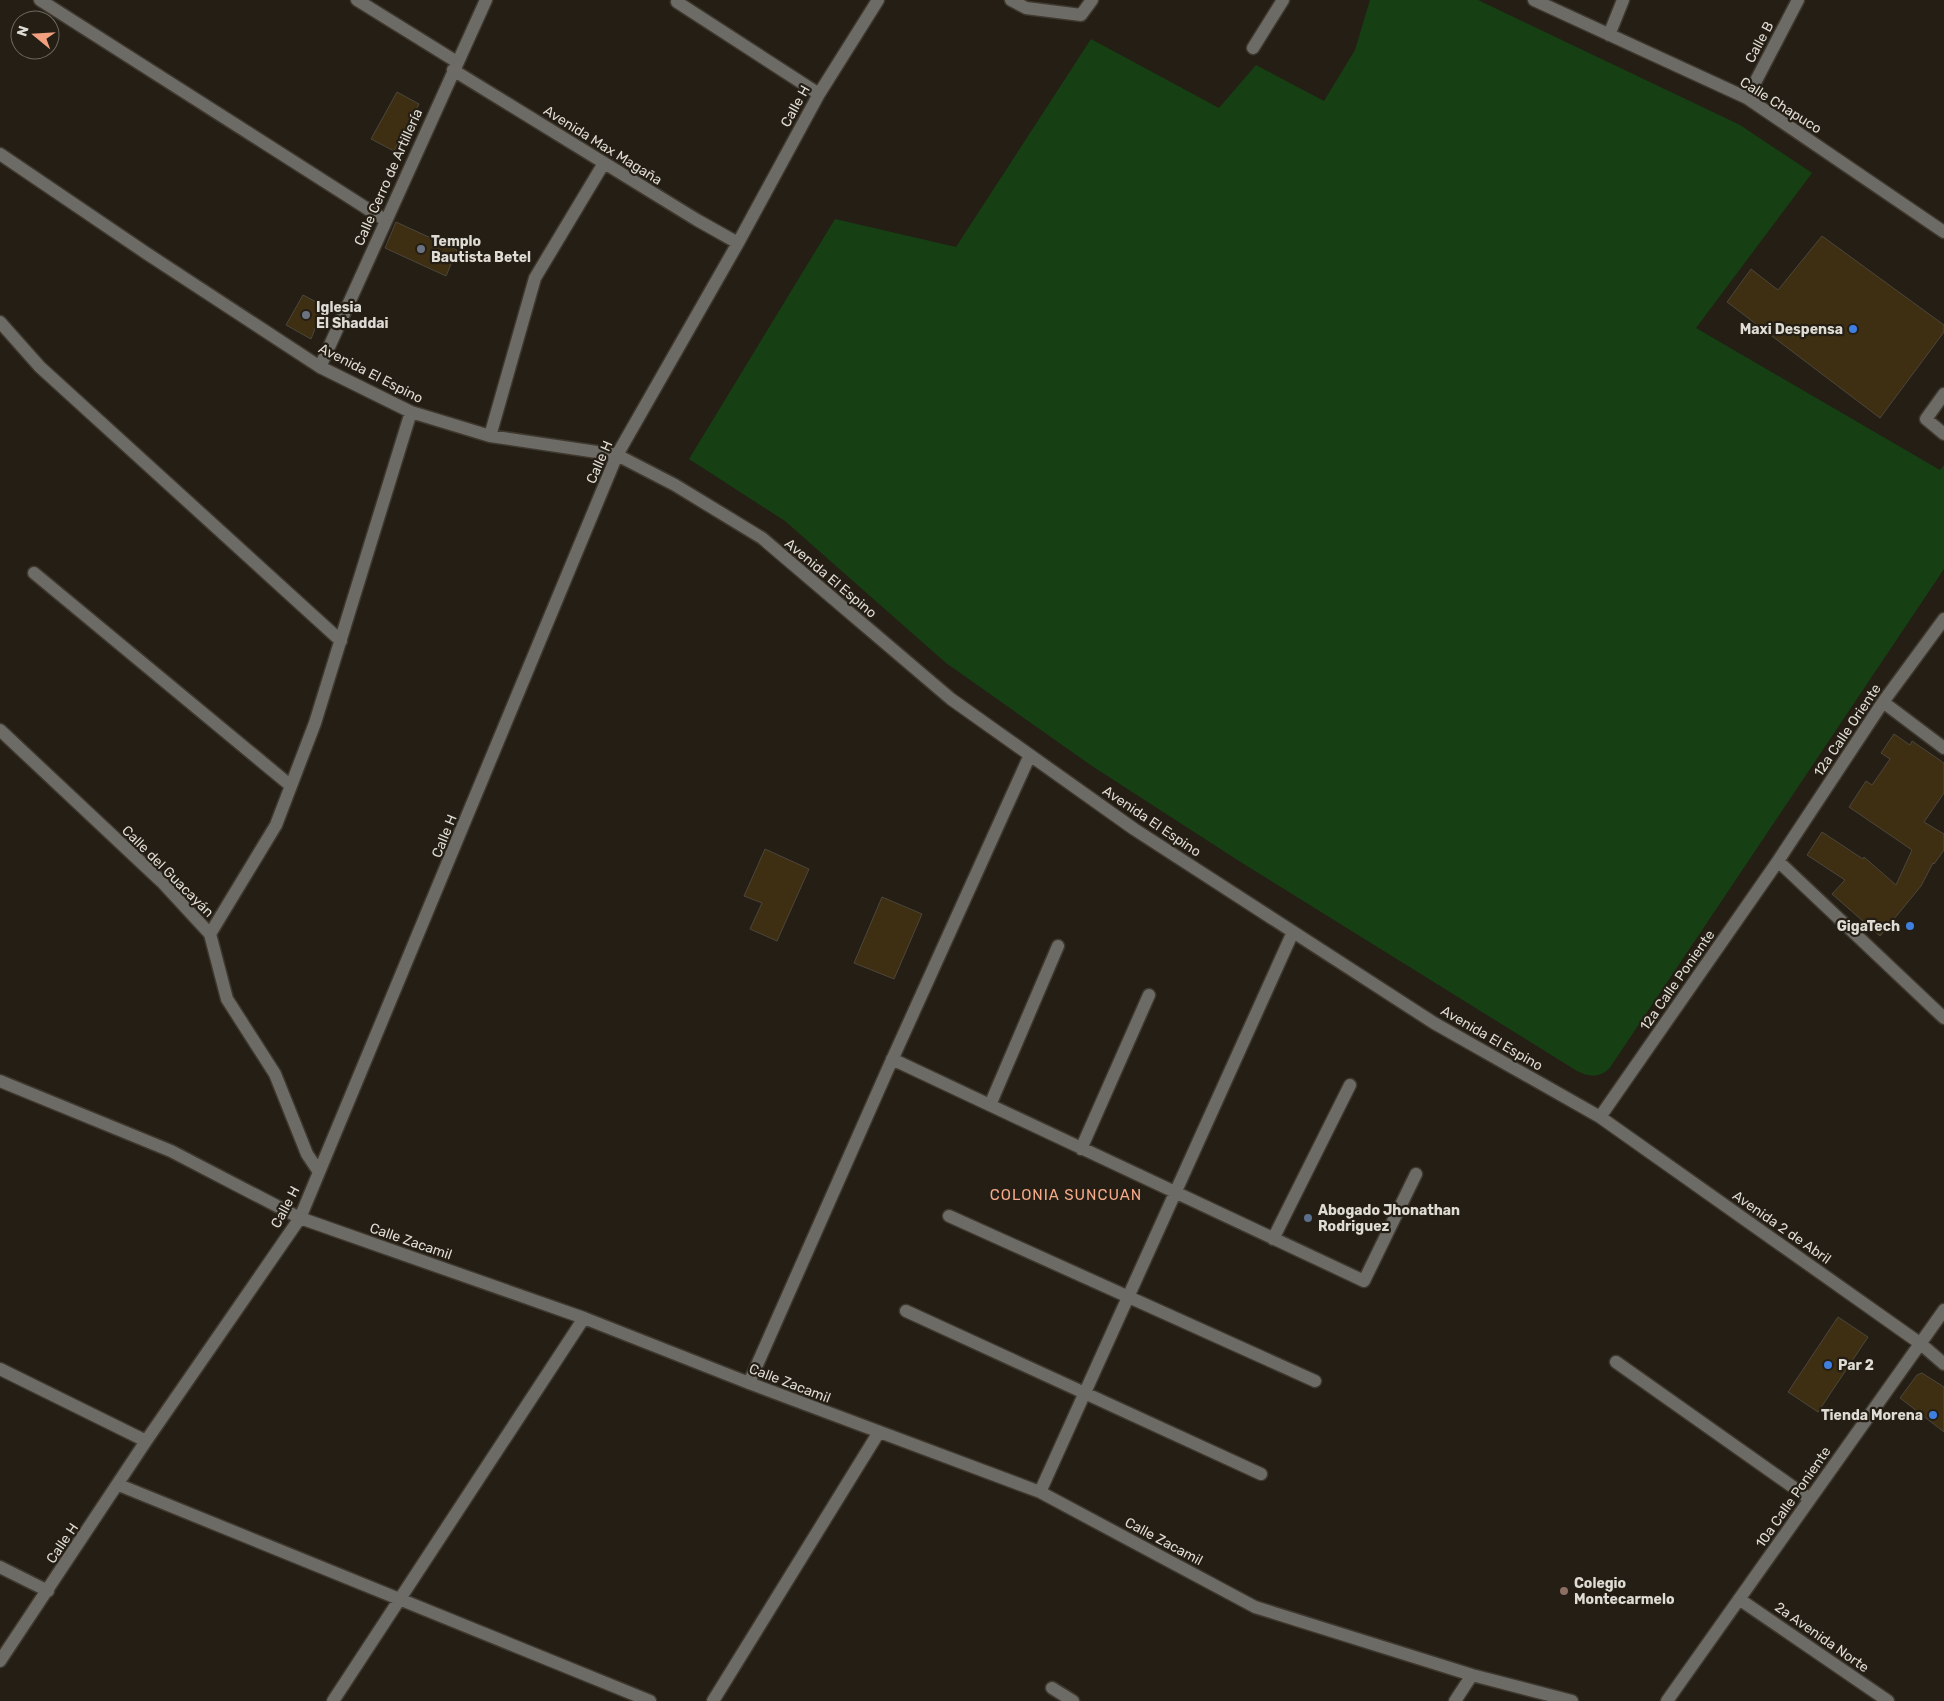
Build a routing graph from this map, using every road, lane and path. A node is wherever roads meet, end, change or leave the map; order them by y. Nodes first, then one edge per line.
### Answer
1 (40, 0) edge
2 (357, 0) edge
3 (486, 0) edge
4 (878, 0) edge
5 (1011, 0) edge
6 (1092, 0) edge
7 (1283, 0) edge
8 (1534, 0) edge
9 (1623, 0) edge
10 (1798, 0) edge
11 (677, 1) edge
12 (1609, 35) junction
13 (1253, 48) dead end
14 (455, 66) junction
15 (819, 94) junction
16 (1747, 98) junction
17 (0, 154) edge
18 (604, 163) junction
19 (385, 220) junction
20 (1944, 232) edge
21 (738, 243) junction
22 (0, 322) edge
23 (320, 367) junction
24 (1944, 394) edge
25 (411, 412) junction
26 (1944, 434) edge
27 (490, 436) junction
28 (618, 455) junction
29 (34, 573) dead end
30 (1944, 619) edge
31 (341, 641) junction
32 (1883, 702) junction
33 (0, 730) edge
34 (1944, 748) edge
35 (1030, 755) junction
36 (291, 786) junction
37 (1778, 861) junction
38 (1293, 932) junction
39 (210, 934) junction
40 (1058, 946) dead end
41 (1149, 995) dead end
42 (1944, 1018) edge
43 (892, 1059) junction
44 (0, 1081) edge
45 (1350, 1085) dead end
46 (990, 1105) junction
47 (1600, 1117) junction
48 (1081, 1149) junction
49 (319, 1172) junction
50 (1416, 1174) dead end
51 (1175, 1193) junction
52 (948, 1216) dead end
53 (300, 1218) junction
54 (1273, 1239) junction
55 (1128, 1297) junction
56 (1944, 1310) edge
57 (906, 1311) dead end
58 (584, 1318) junction
59 (1921, 1344) junction
60 (1616, 1362) dead end
61 (1944, 1364) edge
62 (0, 1369) edge
63 (1315, 1381) dead end
64 (749, 1383) junction
65 (1084, 1394) junction
66 (878, 1432) junction
67 (146, 1441) junction
68 (1261, 1474) dead end
69 (119, 1485) junction
70 (1040, 1492) junction
71 (1810, 1499) junction
72 (0, 1567) edge
73 (48, 1591) junction
74 (402, 1598) junction
75 (1739, 1599) junction
76 (0, 1661) edge
77 (1472, 1675) junction
78 (1052, 1688) dead end
79 (333, 1701) edge
80 (650, 1701) edge
81 (713, 1701) edge
82 (1073, 1701) edge
83 (1455, 1701) edge
84 (1572, 1701) edge
85 (1667, 1701) edge
86 (1888, 1701) edge

1 - 19 street
2 - 14 street, Avenida Max Magaña
3 - 14 street, Calle Cerro de Artillería
4 - 15 street, Calle H
5 - 6 street
7 - 13 street
8 - 12 street, Calle Chapuco
9 - 12 street
10 - 16 street, Calle B
11 - 15 street
12 - 16 street, Calle Chapuco
14 - 18 street, Avenida Max Magaña
14 - 19 street, Calle Cerro de Artillería
15 - 21 street, Calle H
16 - 20 street, Calle Chapuco
17 - 23 street, Avenida El Espino
18 - 21 street, Avenida Max Magaña
18 - 27 street
19 - 23 street, Calle Cerro de Artillería
21 - 28 street, Calle H
22 - 31 street
23 - 25 street, Avenida El Espino
24 - 26 street
25 - 27 street, Avenida El Espino
25 - 31 street
27 - 28 street, Avenida El Espino
28 - 35 street, Avenida El Espino
28 - 49 street, Calle H
29 - 36 street
30 - 32 street, 12a Calle Oriente
31 - 36 street
32 - 34 street
32 - 37 street, 12a Calle Oriente
33 - 39 street, Calle del Guacayán
35 - 38 street, Avenida El Espino
35 - 43 street
36 - 39 street
37 - 42 street
37 - 47 street, 12a Calle Poniente
38 - 47 street, Avenida El Espino
38 - 51 street
39 - 49 street, Calle del Guacayán
40 - 46 street
41 - 48 street
43 - 46 street
43 - 64 street
44 - 53 street, Calle Zacamil
45 - 54 street
46 - 48 street
47 - 59 street, Avenida 2 de Abril
48 - 51 street
49 - 53 street, Calle H
50 - 54 street
51 - 54 street
51 - 55 street
52 - 55 street
53 - 58 street, Calle Zacamil
53 - 67 street, Calle H
55 - 63 street
55 - 65 street
56 - 59 street, 10a Calle Poniente
57 - 65 street
58 - 64 street, Calle Zacamil
58 - 74 street
59 - 61 street, Avenida 2 de Abril
59 - 71 street, 10a Calle Poniente
60 - 71 street
62 - 67 street
64 - 66 street, Calle Zacamil
65 - 68 street
65 - 70 street
66 - 70 street, Calle Zacamil
66 - 81 street
67 - 69 street, Calle H
69 - 73 street, Calle H
69 - 74 street
70 - 77 street, Calle Zacamil
71 - 75 street, 10a Calle Poniente
72 - 73 street
73 - 76 street, Calle H
74 - 79 street
74 - 80 street
75 - 85 street, 10a Calle Poniente
75 - 86 street, 2a Avenida Norte
77 - 83 street
77 - 84 street, Calle Zacamil
78 - 82 street

